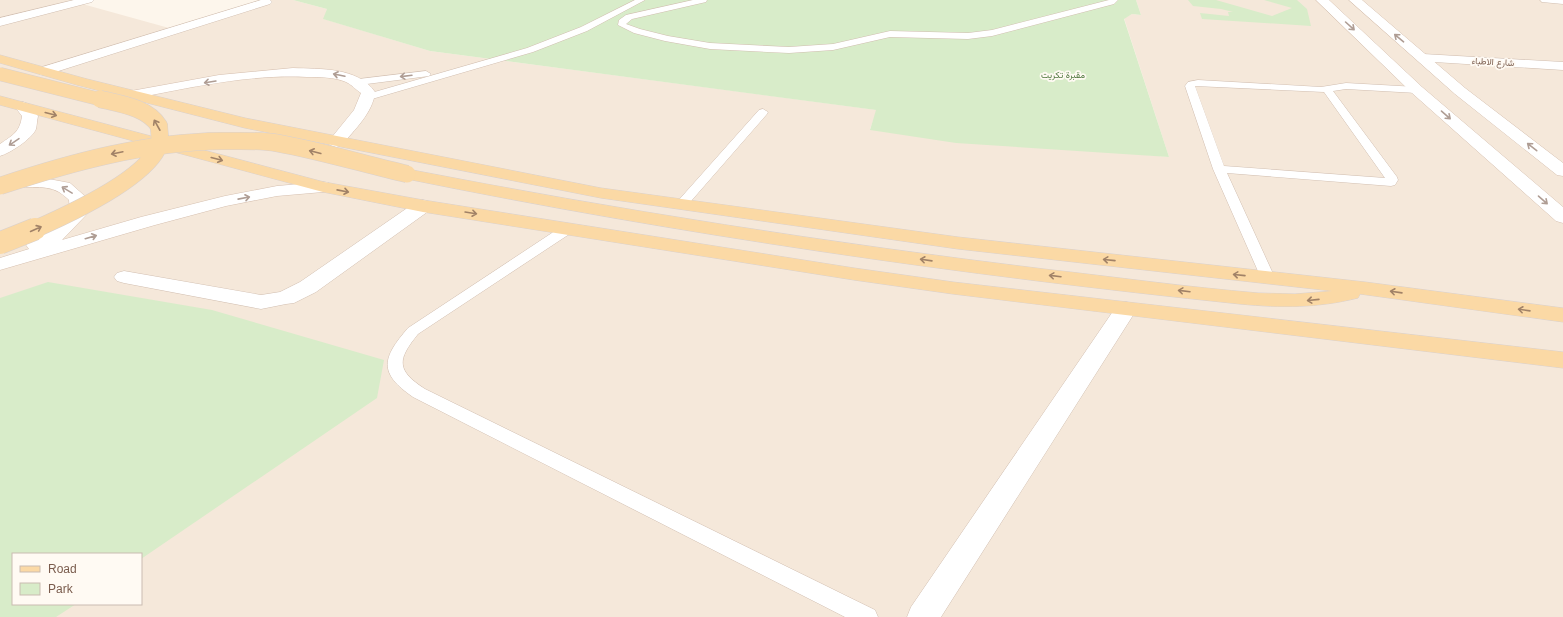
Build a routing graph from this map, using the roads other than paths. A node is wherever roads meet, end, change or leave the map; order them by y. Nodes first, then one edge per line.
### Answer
1 (88, 0) edge
2 (641, 0) edge
3 (703, 0) edge
4 (1114, 0) edge
5 (1322, 0) edge
6 (1355, 0) edge
7 (1546, 0) edge
8 (1563, 1) edge
9 (266, 2) dead end
10 (603, 19) junction
11 (0, 22) edge
12 (622, 22) junction
13 (1422, 58) junction
14 (0, 59) edge
15 (1563, 66) edge
16 (458, 70) junction
17 (44, 71) junction
18 (0, 74) edge
19 (359, 82) junction
20 (1327, 89) junction
21 (1418, 90) junction
22 (131, 95) junction
23 (368, 97) junction
24 (0, 100) edge
25 (23, 107) junction
26 (763, 112) dead end
27 (336, 142) junction
28 (0, 151) edge
29 (1219, 169) junction
30 (1563, 171) edge
31 (0, 182) edge
32 (0, 186) edge
33 (323, 187) junction
34 (681, 205) junction
35 (423, 206) junction
36 (1563, 218) edge
37 (570, 228) junction
38 (0, 243) edge
39 (0, 263) edge
40 (124, 277) dead end
41 (1268, 278) junction
42 (1365, 288) junction
43 (1126, 309) junction
44 (1563, 315) edge
45 (1563, 360) edge
46 (867, 617) edge
47 (923, 617) edge

1 - 11 street
2 - 10 lane
3 - 12 lane
4 - 12 lane
5 -> 21 street
13 -> 6 street
7 - 8 street
9 - 17 street
10 - 12 lane
10 - 16 lane
13 - 15 street, شارع الاطباء
30 -> 13 street
14 - 17 main road
16 -> 19 lane
16 - 23 lane
17 - 22 main road
38 -> 18 main road, bridge
19 -> 22 street
19 - 23 street
20 - 21 lane
20 - 29 lane
20 - 29 lane
21 -> 36 street
22 - 27 main road
23 - 27 street
24 - 25 main road
25 -> 28 street
25 -> 33 main road
26 - 34 lane
27 - 34 main road
29 - 41 lane
39 -> 31 street
42 -> 32 main road, bridge
33 -> 35 main road
39 -> 33 street
41 -> 34 main road
35 -> 37 main road
35 - 40 street
37 - 43 main road
37 - 46 lane
41 - 42 main road
44 -> 42 main road
43 - 45 main road
43 - 47 street

